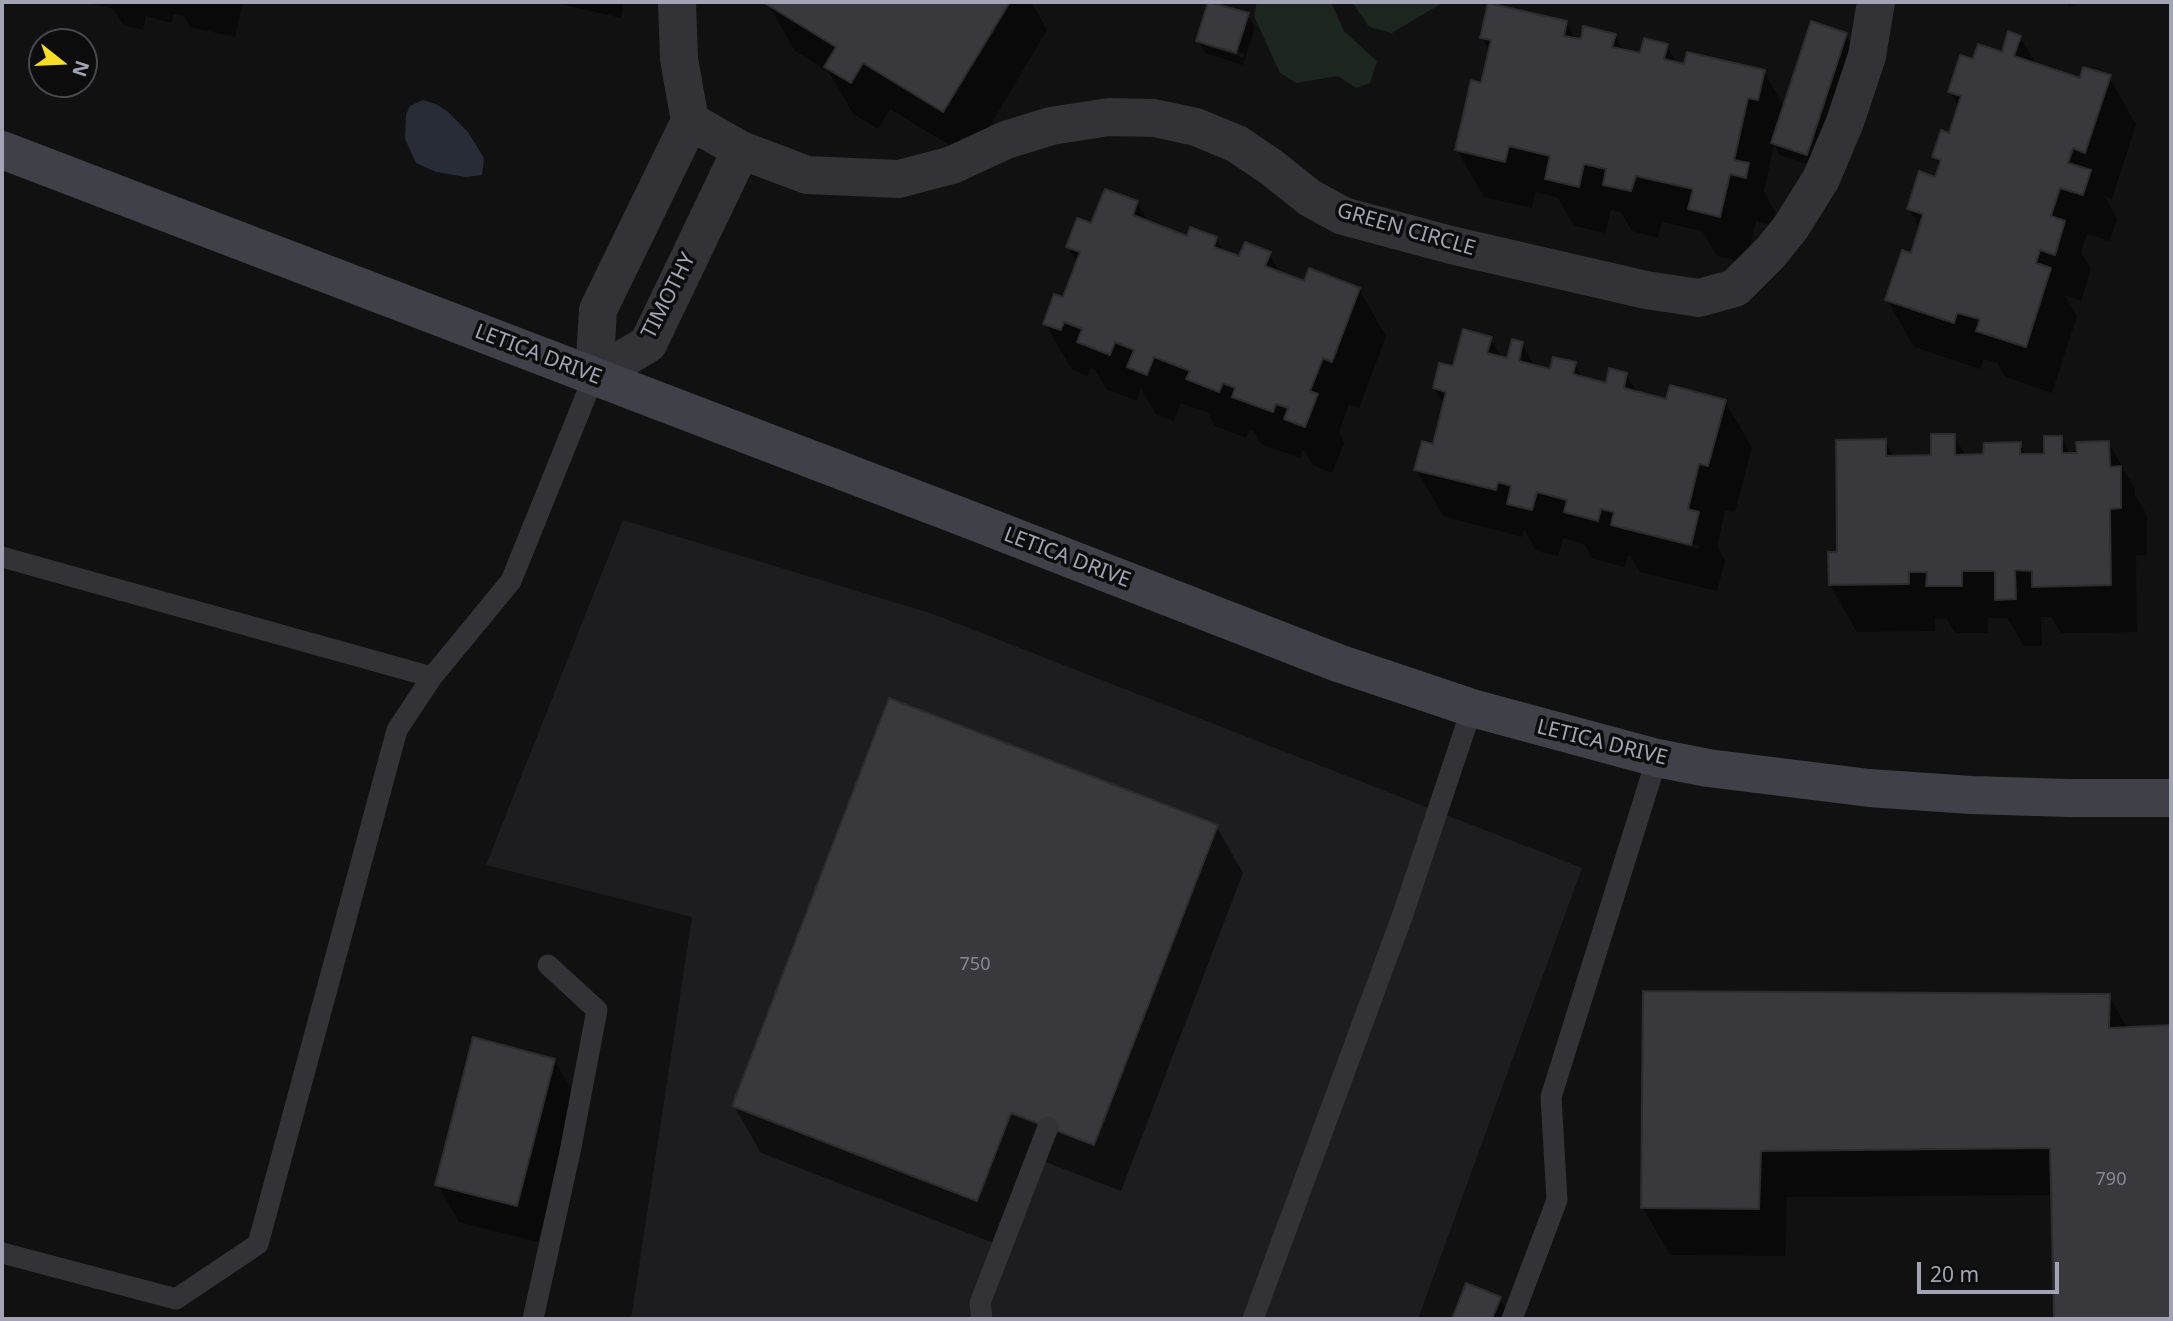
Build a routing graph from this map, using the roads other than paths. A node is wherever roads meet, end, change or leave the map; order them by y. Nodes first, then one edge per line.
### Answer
1 (677, 2) edge
2 (1876, 2) edge
3 (690, 121) junction
4 (2, 150) edge
5 (741, 150) junction
6 (594, 376) junction
7 (2, 557) edge
8 (432, 677) junction
9 (1472, 708) junction
10 (1657, 758) junction
11 (2171, 798) edge
12 (548, 965) dead end
13 (1048, 1127) dead end
14 (2, 1253) edge
15 (533, 1319) edge
16 (982, 1319) edge
17 (1253, 1319) edge
18 (1513, 1319) edge

1 - 3 street
2 - 5 street, GREEN CIRCLE
3 - 5 street
3 - 6 street
4 - 6 street, LETICA DRIVE
5 - 6 street, TIMOTHY
6 - 8 lane
6 - 9 street, LETICA DRIVE
7 - 8 lane
8 - 14 lane
9 - 10 street, LETICA DRIVE
9 - 17 lane
10 - 11 street, LETICA DRIVE
10 - 18 lane
12 - 15 lane
13 - 16 lane

